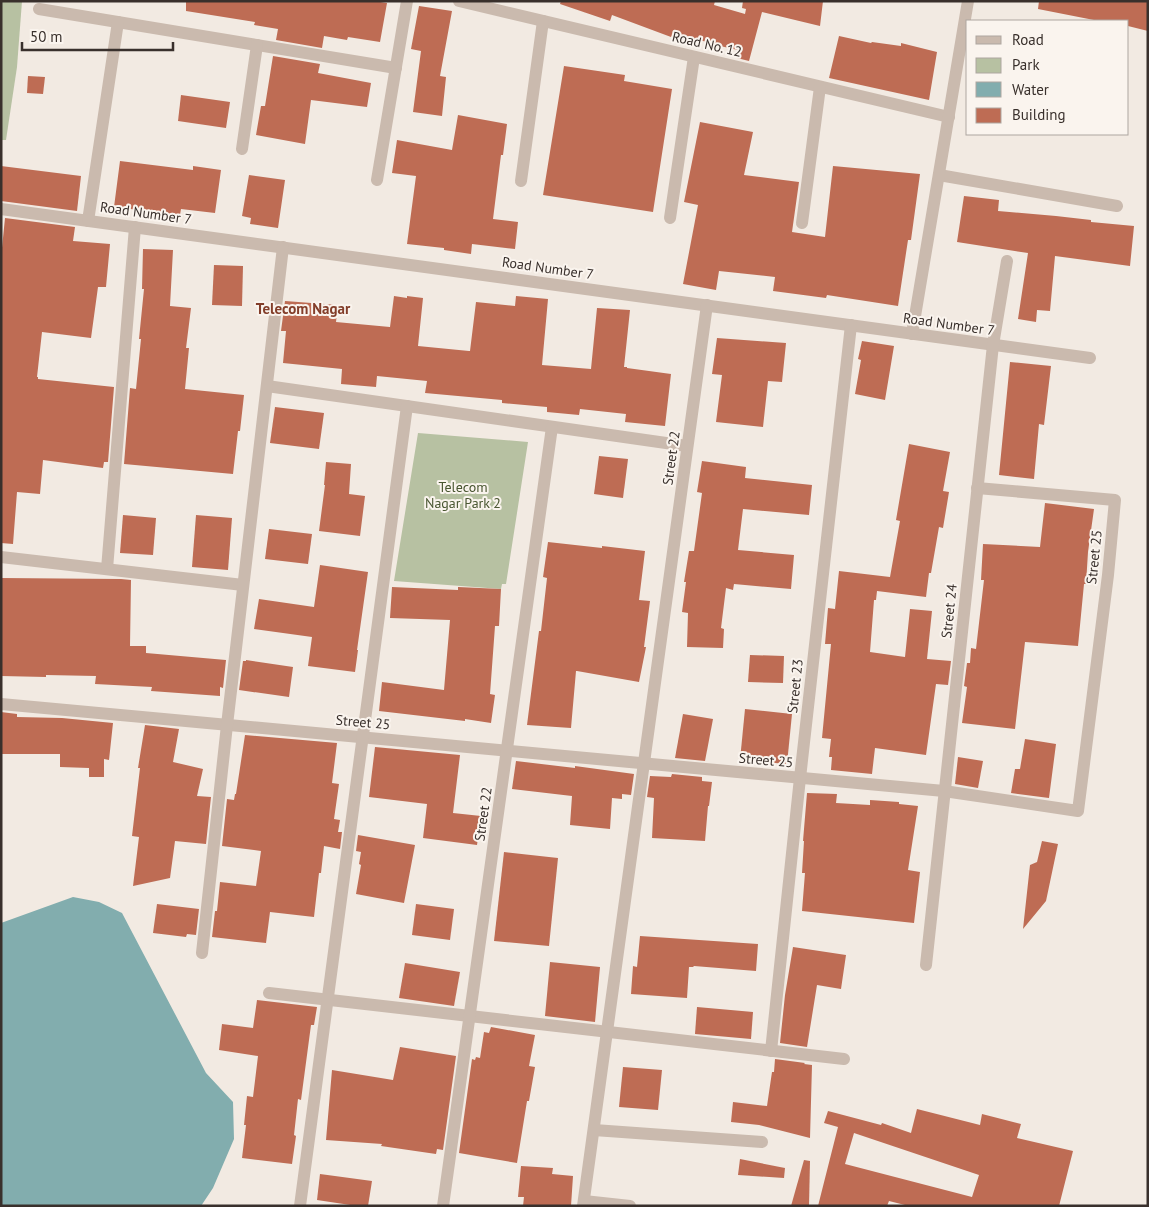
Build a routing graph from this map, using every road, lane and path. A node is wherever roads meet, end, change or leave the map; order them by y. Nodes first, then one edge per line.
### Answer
1 (407, 1) edge
2 (459, 1) edge
3 (968, 1) edge
4 (38, 9) dead end
5 (543, 21) junction
6 (118, 22) junction
7 (257, 44) junction
8 (694, 57) junction
9 (396, 68) junction
10 (820, 87) junction
11 (949, 117) junction
12 (242, 149) dead end
13 (939, 175) junction
14 (377, 180) dead end
15 (521, 181) dead end
16 (1117, 206) dead end
17 (1, 209) edge
18 (670, 218) dead end
19 (88, 221) junction
20 (802, 224) dead end
21 (134, 227) junction
22 (283, 247) junction
23 (1007, 261) dead end
24 (707, 306) junction
25 (851, 325) junction
26 (912, 334) junction
27 (993, 345) junction
28 (1090, 358) dead end
29 (267, 386) junction
30 (407, 406) junction
31 (552, 427) junction
32 (688, 446) junction
33 (977, 488) junction
34 (1, 557) edge
35 (107, 569) junction
36 (243, 585) junction
37 (1, 704) edge
38 (227, 725) junction
39 (363, 737) junction
40 (507, 751) junction
41 (643, 764) junction
42 (800, 778) junction
43 (944, 791) junction
44 (202, 953) dead end
45 (926, 965) dead end
46 (269, 993) dead end
47 (328, 1000) junction
48 (470, 1016) junction
49 (607, 1032) junction
50 (771, 1051) junction
51 (844, 1059) dead end
52 (594, 1130) junction
53 (762, 1142) dead end
54 (584, 1204) edge
55 (300, 1206) edge
56 (443, 1206) edge
57 (630, 1206) edge

1 - 9 street
2 - 5 street, Road No. 12
3 - 11 street
4 - 6 street
5 - 8 street, Road No. 12
5 - 15 street
6 - 7 street
6 - 19 street
7 - 9 street
7 - 12 street
8 - 10 street, Road No. 12
8 - 18 street
9 - 14 street
10 - 11 street, Road No. 12
10 - 20 street
11 - 13 street
13 - 16 street
13 - 26 street
17 - 19 street, Road Number 7
19 - 21 street, Road Number 7
21 - 22 street, Road Number 7
21 - 35 street
22 - 24 street, Road Number 7
22 - 29 street
23 - 27 street, Street 24
24 - 25 street, Road Number 7
24 - 32 street, Street 22
25 - 26 street, Road Number 7
25 - 42 street, Street 23
26 - 27 street, Road Number 7
27 - 28 street, Road Number 7
27 - 33 street, Street 24
29 - 30 street
29 - 36 street
30 - 31 street
30 - 39 street
31 - 32 street
31 - 40 street, Street 22
32 - 41 street, Street 22
33 - 43 street, Street 24
33 - 43 street, Street 25
34 - 35 street
35 - 36 street
36 - 38 street
37 - 38 street, Street 25
38 - 39 street, Street 25
38 - 44 street
39 - 40 street, Street 25
39 - 47 street
40 - 41 street, Street 25
40 - 48 street, Street 22
41 - 42 street, Street 25
41 - 49 street, Street 22
42 - 43 street, Street 25
42 - 50 street, Street 23
43 - 45 street, Street 24
46 - 47 street
47 - 48 street
47 - 55 street
48 - 49 street
48 - 56 street, Street 22
49 - 50 street
49 - 52 street, Street 22
50 - 51 street
52 - 53 street
52 - 54 street, Street 22
54 - 57 street

